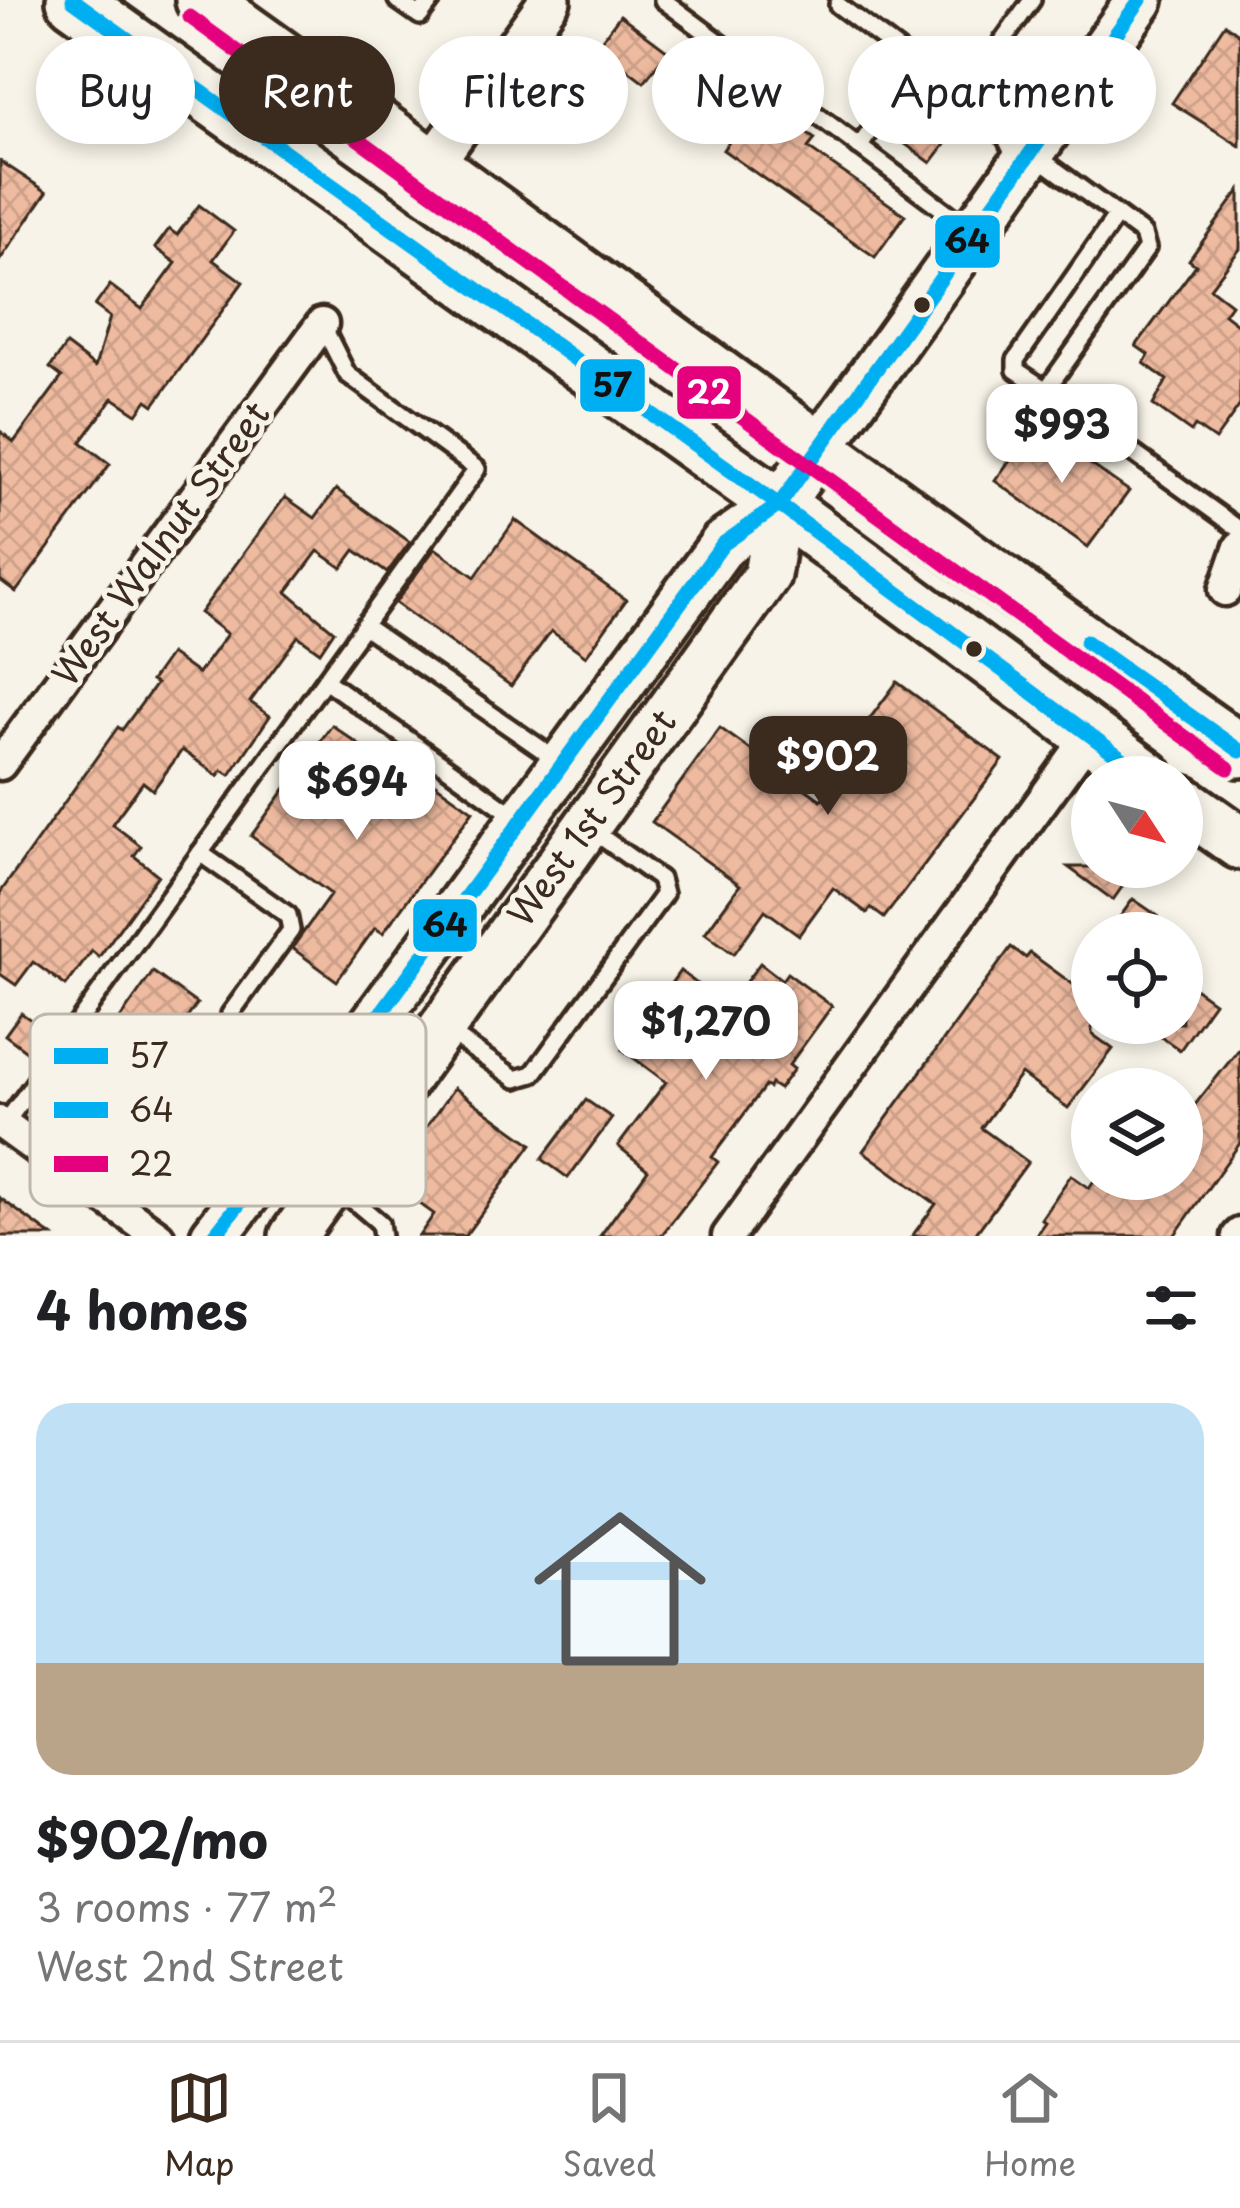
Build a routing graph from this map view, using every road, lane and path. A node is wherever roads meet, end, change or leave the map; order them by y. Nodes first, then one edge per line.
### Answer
1 (73, 0) edge
2 (202, 0) edge
3 (397, 0) edge
4 (432, 0) edge
5 (549, 0) edge
6 (663, 0) edge
7 (1032, 0) edge
8 (1140, 0) edge
9 (837, 2) edge
10 (881, 36) edge
11 (1006, 36) edge
12 (861, 144) edge
13 (1016, 144) edge
14 (859, 147) junction
15 (1026, 160) junction
16 (433, 164) junction
17 (1117, 215) junction
18 (974, 232) junction
19 (322, 324) joint
20 (1046, 391) junction
21 (819, 450) junction
22 (779, 505) junction
23 (1240, 530) edge
24 (1240, 547) edge
25 (1225, 590) dead end
26 (364, 626) junction
27 (325, 680) junction
28 (1089, 736) junction
29 (1240, 751) edge
30 (1117, 756) edge
31 (0, 764) edge
32 (563, 764) junction
33 (1203, 817) edge
34 (521, 820) junction
35 (586, 826) junction
36 (1240, 843) edge
37 (200, 853) junction
38 (82, 1014) edge
39 (230, 1014) edge
40 (381, 1014) edge
41 (442, 1028) junction
42 (426, 1051) edge
43 (30, 1086) edge
44 (2, 1124) edge
45 (30, 1144) edge
46 (116, 1206) edge
47 (237, 1206) edge
48 (315, 1206) edge
49 (360, 1206) edge
50 (158, 1236) edge
51 (214, 1236) edge
52 (293, 1236) edge
53 (382, 1236) edge
54 (728, 1236) edge

1 - 22 main road
2 - 16 main road
3 - 4 lane
5 - 16 street
6 - 14 lane
7 - 11 lane
8 - 15 main road, West 1st Street
9 - 10 lane
12 - 14 lane
13 - 15 lane
14 - 18 lane
15 - 17 lane
15 - 18 main road, West 1st Street
16 - 21 main road
17 - 20 lane
17 - 20 lane
18 - 21 main road, West 1st Street
19 - 26 lane
19 - 31 street, West Walnut Street
20 - 23 lane
21 - 22 main road, West 1st Street
21 - 29 main road
22 - 28 main road
22 - 32 main road, West 1st Street
22 - 35 main road, West 1st Street
24 - 25 street
26 - 27 lane
26 - 32 lane
27 - 34 lane
27 - 37 lane
28 - 30 main road
28 - 54 street
32 - 34 main road, West 1st Street
33 - 36 main road
34 - 40 main road, West 1st Street
35 - 41 main road, West 1st Street
35 - 41 lane
37 - 38 lane
37 - 39 lane
41 - 42 main road, West 1st Street
43 - 44 lane
44 - 45 street
46 - 50 street
47 - 51 main road, West 1st Street
48 - 52 main road, West 1st Street
49 - 53 lane

